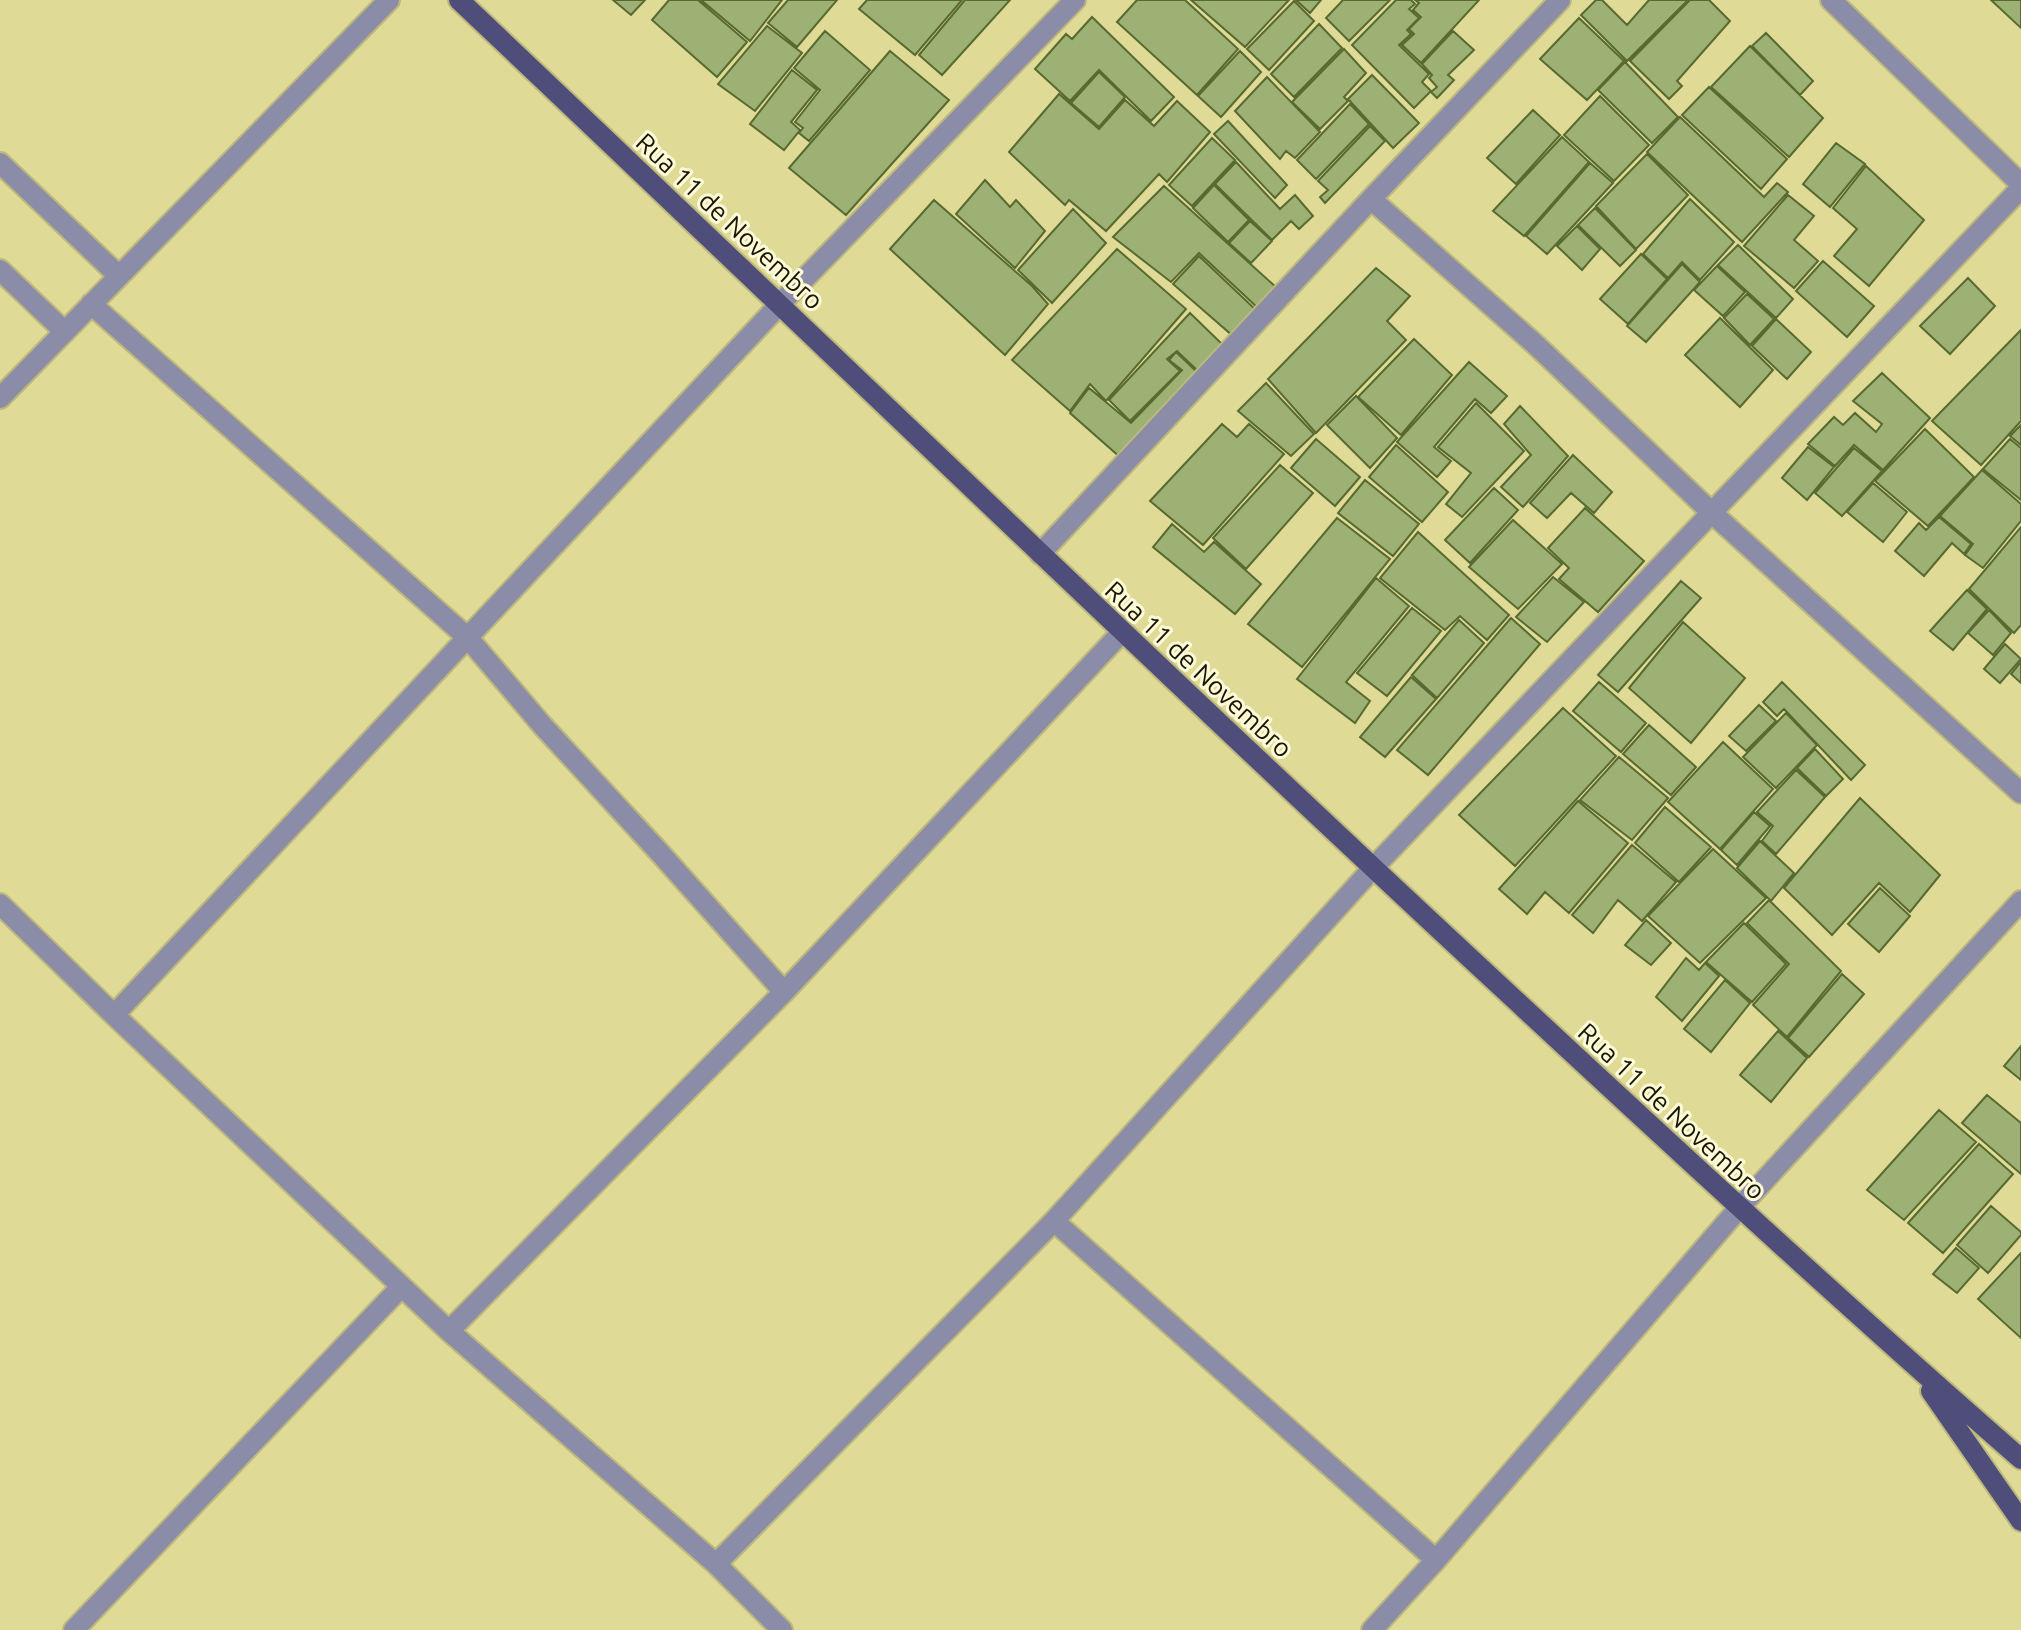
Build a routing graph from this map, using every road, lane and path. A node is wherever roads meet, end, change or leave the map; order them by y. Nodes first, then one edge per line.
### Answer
1 (389, 0) edge
2 (459, 0) edge
3 (1075, 0) edge
4 (1560, 0) edge
5 (1831, 0) edge
6 (0, 163) edge
7 (2021, 186) edge
8 (1371, 199) junction
9 (0, 270) edge
10 (119, 276) junction
11 (91, 304) junction
12 (780, 304) junction
13 (65, 332) junction
14 (0, 398) edge
15 (1711, 512) junction
16 (1040, 554) junction
17 (1122, 632) junction
18 (468, 638) junction
19 (2021, 793) edge
20 (1373, 868) junction
21 (2021, 901) edge
22 (0, 904) edge
23 (784, 992) junction
24 (114, 1015) junction
25 (1739, 1208) junction
26 (1054, 1221) junction
27 (401, 1287) junction
28 (449, 1331) junction
29 (1913, 1365) junction
30 (2021, 1459) edge
31 (2021, 1521) edge
32 (1436, 1560) junction
33 (716, 1564) junction
34 (85, 1626) edge
35 (782, 1630) edge
36 (1372, 1630) edge

1 - 10 street
2 - 12 main road, Rua 11 de Novembro
3 - 12 street
4 - 8 street
5 - 7 street
6 - 10 street
7 - 15 street
8 - 15 street
8 - 16 street
9 - 13 street
10 - 11 street
11 - 13 street
11 - 18 street
12 - 16 main road, Rua 11 de Novembro
12 - 18 street
13 - 14 street
15 - 19 street
15 - 20 street
16 - 17 main road, Rua 11 de Novembro
17 - 20 main road, Rua 11 de Novembro
17 - 23 street
18 - 23 street
18 - 24 street
20 - 25 main road, Rua 11 de Novembro
20 - 26 street
21 - 25 street
22 - 24 street
23 - 28 street
24 - 27 street
25 - 29 main road, Rua 11 de Novembro
25 - 32 street
26 - 32 street
26 - 33 street
27 - 28 street
27 - 34 street
28 - 33 street
29 - 30 main road, Rua 11 de Novembro
29 - 31 main road, Rua 11 de Novembro
32 - 36 street
33 - 35 street

